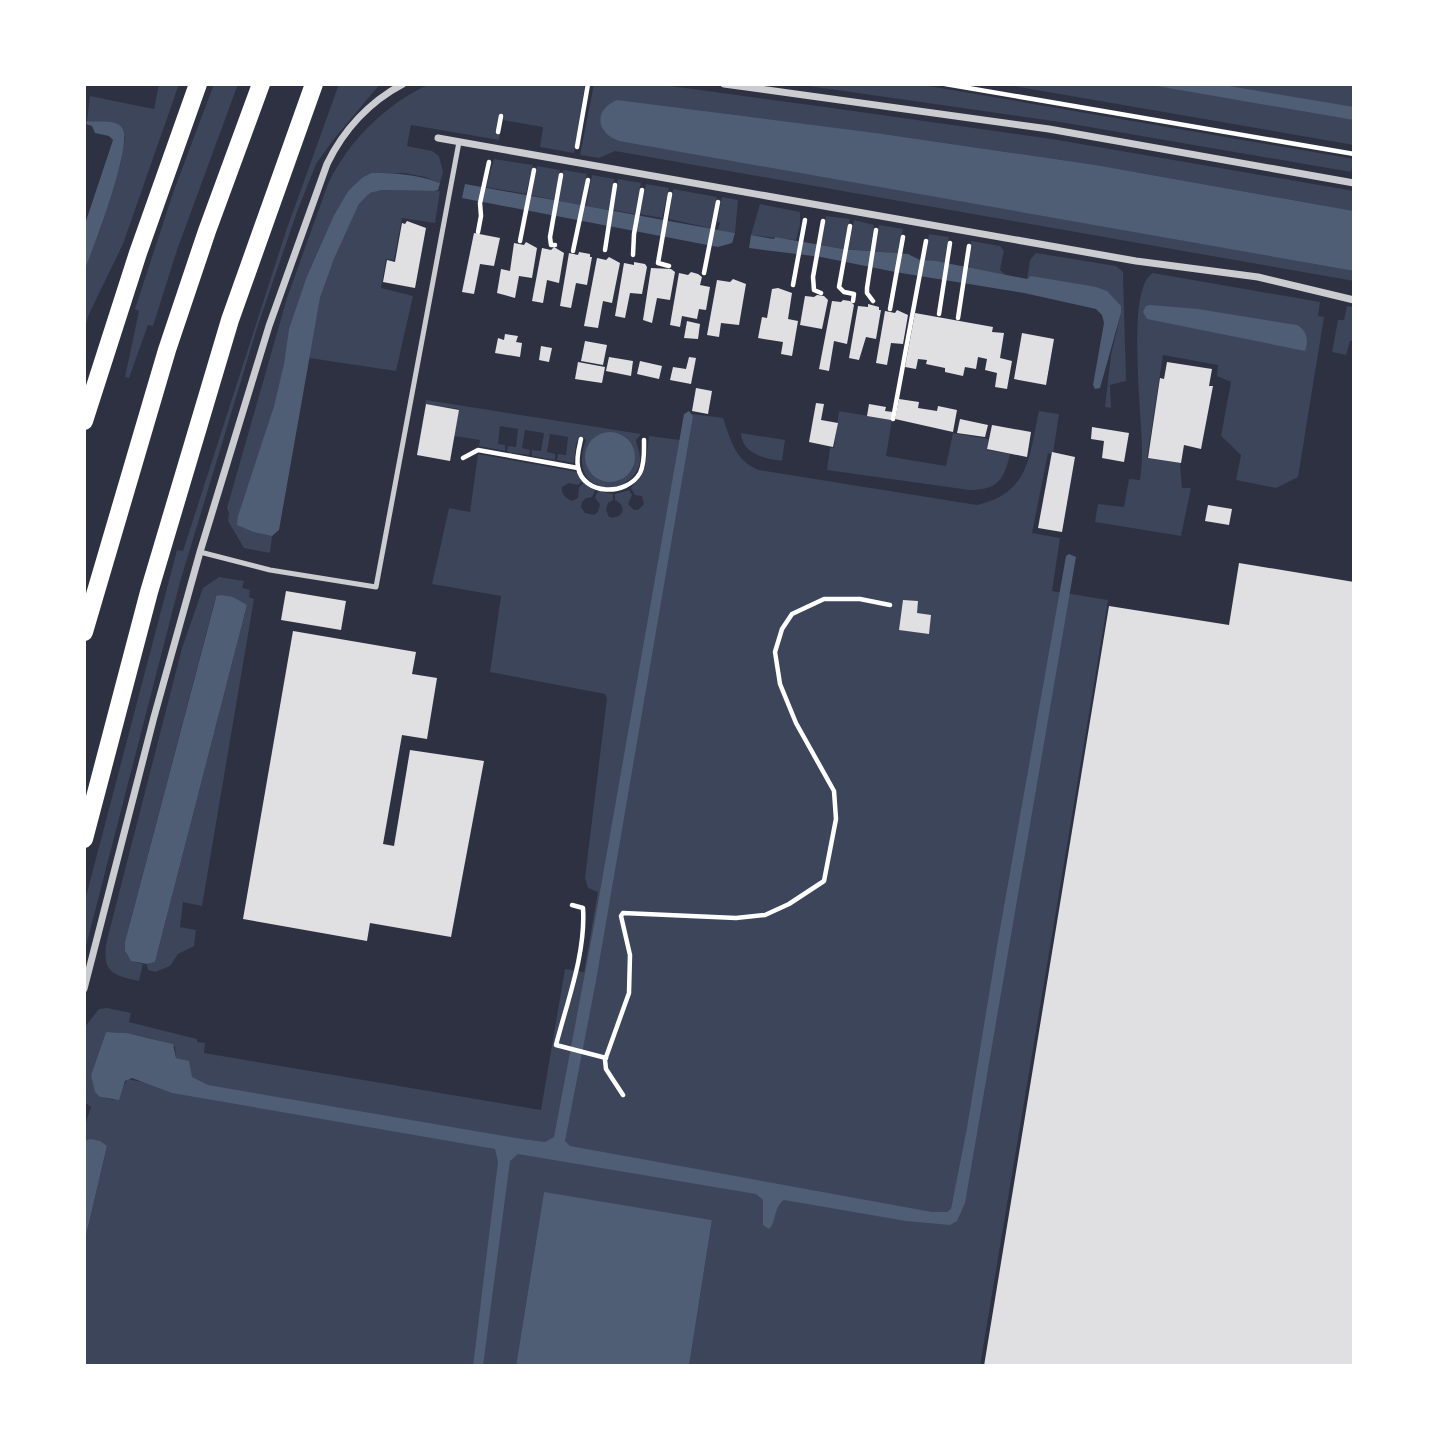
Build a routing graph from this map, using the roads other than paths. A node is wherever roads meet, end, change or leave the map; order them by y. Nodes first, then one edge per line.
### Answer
1 (198, 84) edge
2 (261, 84) edge
3 (314, 84) edge
4 (403, 84) edge
5 (724, 84) edge
6 (438, 138) dead end
7 (459, 142) junction
8 (1354, 183) edge
9 (1354, 300) edge
10 (84, 421) edge
11 (200, 552) junction
12 (84, 632) edge
13 (84, 839) edge
14 (84, 989) edge

1 - 10 main road
2 - 12 main road
3 - 13 main road
4 - 11 street
5 - 8 street
6 - 7 street
7 - 9 street
7 - 11 lane
11 - 14 street

